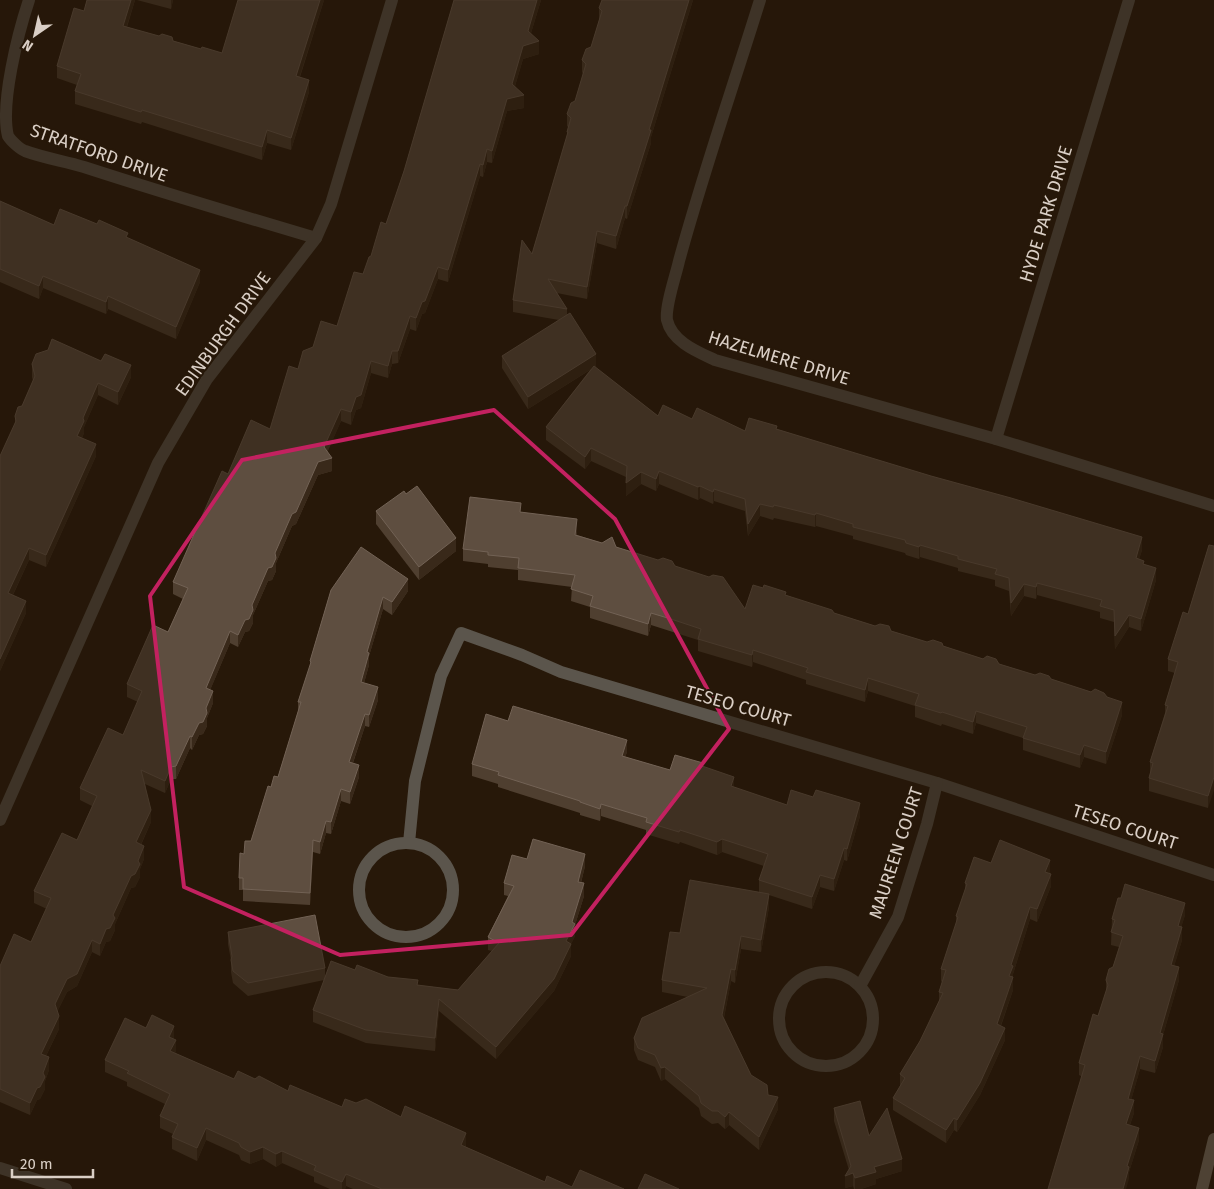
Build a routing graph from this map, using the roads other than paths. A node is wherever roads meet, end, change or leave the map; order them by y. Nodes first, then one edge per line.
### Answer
1 (29, 0) edge
2 (392, 0) edge
3 (760, 0) edge
4 (1129, 0) edge
5 (316, 238) junction
6 (996, 439) junction
7 (1214, 506) edge
8 (937, 783) junction
9 (0, 820) edge
10 (409, 843) junction
11 (1214, 875) edge
12 (860, 986) junction
13 (1214, 1139) edge
14 (0, 1168) edge
15 (66, 1189) edge
16 (1202, 1189) edge

1 - 5 street, STRATFORD DRIVE
2 - 5 street, EDINBURGH DRIVE
3 - 6 street, HAZELMERE DRIVE
4 - 6 street, HYDE PARK DRIVE
5 - 9 street, EDINBURGH DRIVE
6 - 7 street, HAZELMERE DRIVE
8 - 10 street, TESEO COURT
8 - 11 street, TESEO COURT
8 - 12 street, MAUREEN COURT
10 - 10 street
12 - 12 street
13 - 16 street
14 - 15 street

